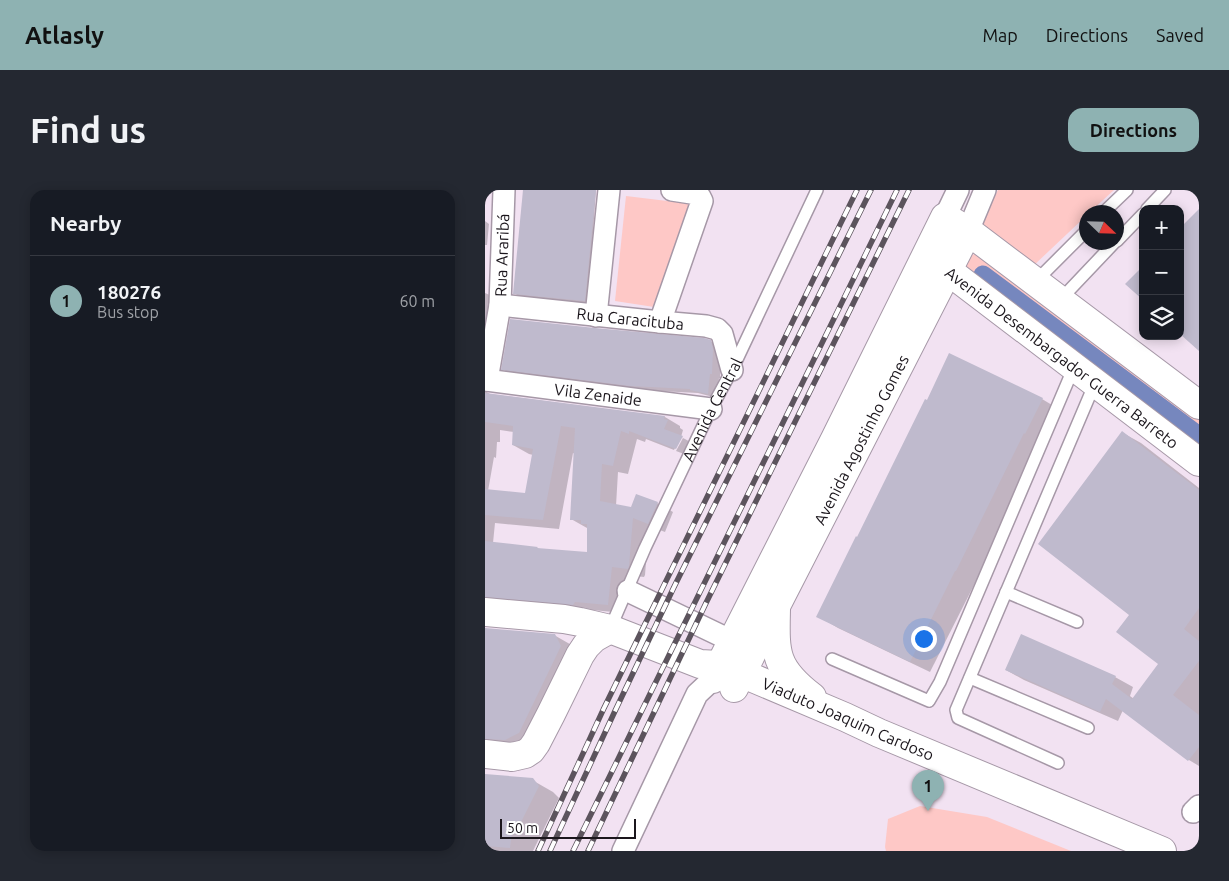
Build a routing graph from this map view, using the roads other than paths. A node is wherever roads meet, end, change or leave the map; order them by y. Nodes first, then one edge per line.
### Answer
1 (505, 190) edge
2 (609, 190) edge
3 (672, 190) edge
4 (817, 190) edge
5 (958, 190) edge
6 (985, 190) edge
7 (1127, 190) edge
8 (1165, 190) edge
9 (1111, 205) edge
10 (1151, 205) edge
11 (1139, 218) edge
12 (956, 224) junction
13 (1124, 234) edge
14 (1079, 238) edge
15 (1108, 250) edge
16 (926, 254) junction
17 (948, 270) junction
18 (1035, 282) junction
19 (1060, 300) junction
20 (500, 305) junction
21 (596, 316) junction
22 (660, 322) junction
23 (1074, 367) junction
24 (732, 370) junction
25 (486, 380) edge
26 (1095, 383) junction
27 (1199, 405) edge
28 (711, 409) junction
29 (1199, 462) edge
30 (628, 590) junction
31 (1006, 592) junction
32 (776, 607) junction
33 (485, 612) edge
34 (1077, 622) dead end
35 (610, 629) junction
36 (732, 641) junction
37 (832, 659) dead end
38 (721, 674) junction
39 (970, 678) junction
40 (845, 717) junction
41 (1088, 728) dead end
42 (875, 742) junction
43 (485, 754) edge
44 (1058, 763) dead end
45 (623, 851) edge
46 (1112, 851) edge
47 (1162, 851) edge

1 - 20 street, Rua Araribá
2 - 21 street
3 - 22 street
4 - 24 lane, Avenida Central
5 - 12 street, Avenida Agostinho Gomes
6 - 12 street, Avenida Agostinho Gomes
7 - 9 lane
8 - 10 lane
11 - 13 lane
12 - 16 street, Avenida Agostinho Gomes
12 - 17 street, Avenida Agostinho Gomes
12 - 18 street
14 - 18 lane
15 - 19 lane
16 - 17 street, Avenida Desembargador Guerra Barreto
16 - 36 street, Avenida Agostinho Gomes
17 - 23 street, Avenida Desembargador Guerra Barreto
17 - 32 street, Avenida Agostinho Gomes
18 - 19 street
19 - 27 street
20 - 21 street, Rua Caracituba
20 - 25 street, Rua Araribá
21 - 22 street, Rua Caracituba
22 - 24 street, Rua Caracituba
23 - 26 street, Avenida Desembargador Guerra Barreto
23 - 37 lane
24 - 28 lane, Avenida Central
25 - 28 street, Vila Zenaide
26 - 29 street, Avenida Desembargador Guerra Barreto
26 - 31 lane
28 - 30 lane, Avenida Central
30 - 35 lane, Avenida Central
30 - 36 street
31 - 34 lane
31 - 39 lane
32 - 38 street, Avenida Agostinho Gomes
32 - 40 street
33 - 35 street, Viaduto Joaquim Cardoso
35 - 38 street, Viaduto Joaquim Cardoso
35 - 43 street
36 - 38 street, Avenida Agostinho Gomes
38 - 40 street, Viaduto Joaquim Cardoso
38 - 42 street, Viaduto Joaquim Cardoso
38 - 45 street
39 - 41 lane
39 - 44 lane
40 - 42 street, Viaduto Joaquim Cardoso
42 - 46 street, Viaduto Joaquim Cardoso
42 - 47 street, Viaduto Joaquim Cardoso

